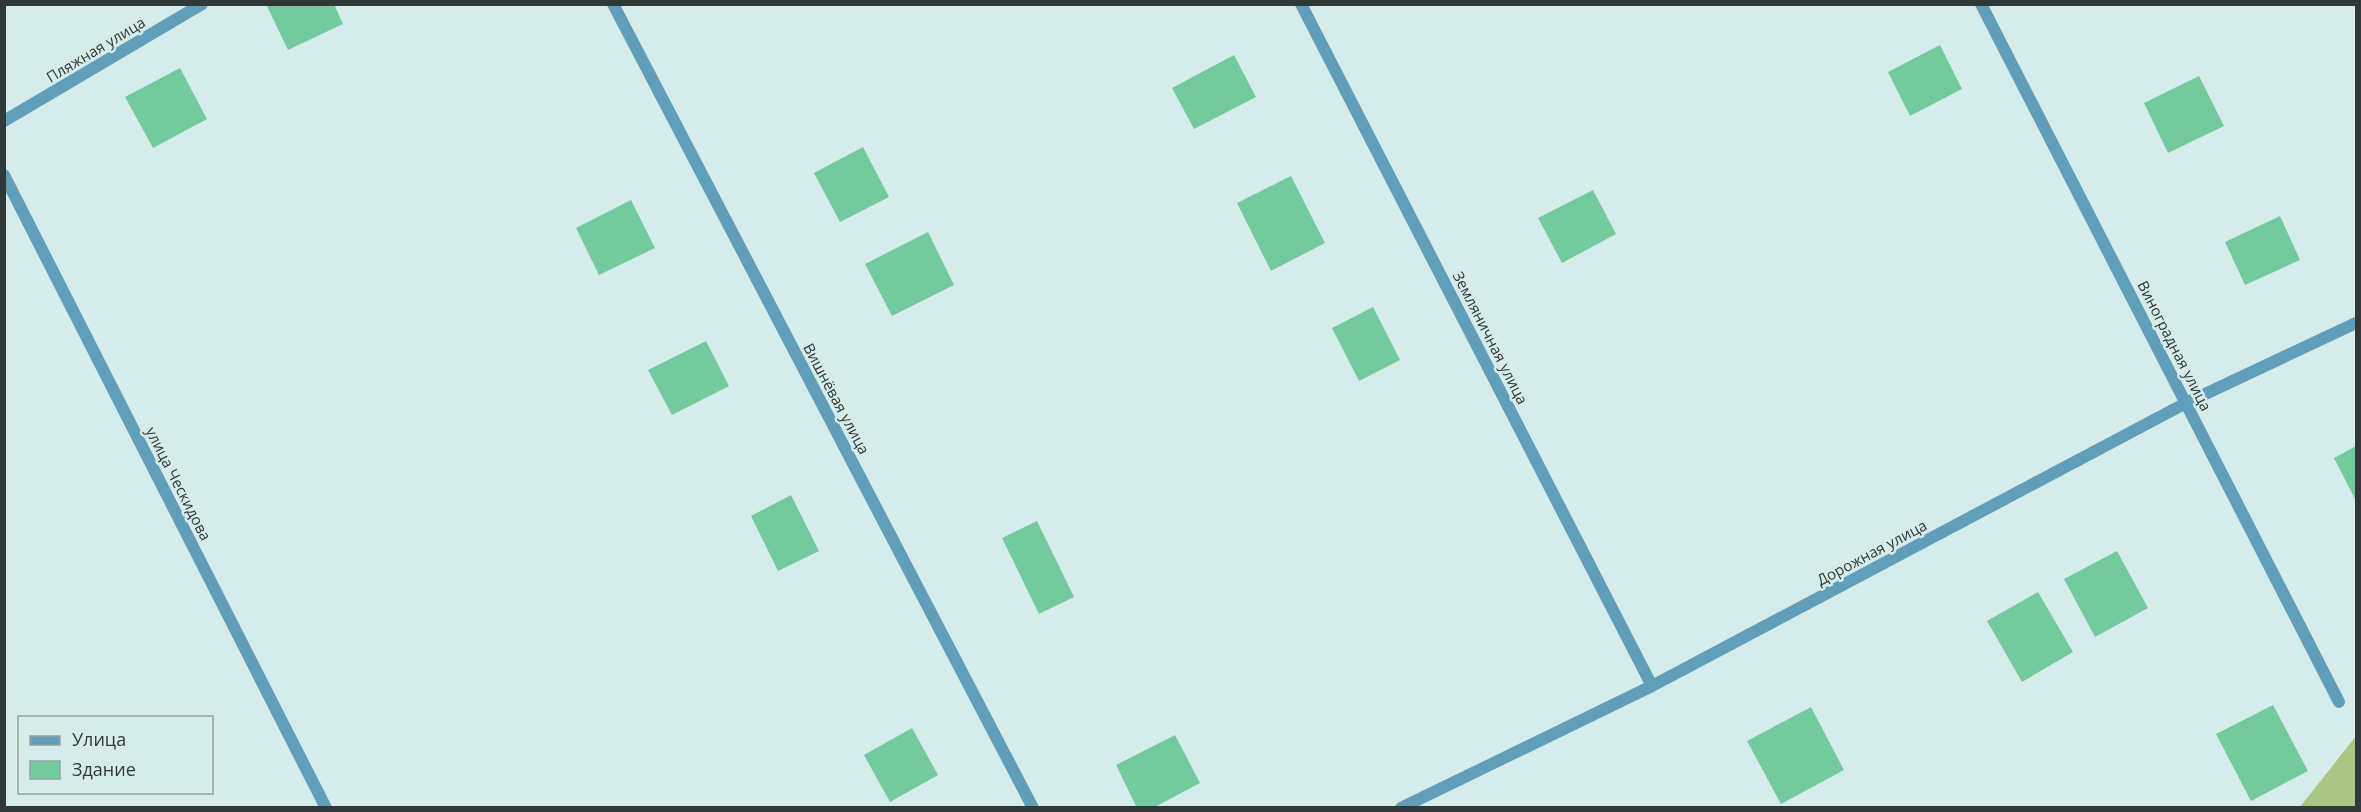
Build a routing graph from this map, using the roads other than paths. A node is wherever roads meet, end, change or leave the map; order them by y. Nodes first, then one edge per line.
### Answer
1 (202, 4) edge
2 (613, 4) edge
3 (1301, 4) edge
4 (1981, 4) edge
5 (4, 121) edge
6 (4, 175) edge
7 (2356, 323) edge
8 (2186, 403) junction
9 (1652, 686) junction
10 (2339, 702) dead end
11 (326, 807) edge
12 (1033, 807) edge
13 (1401, 807) edge

1 - 5 street, Пляжная улица
2 - 12 street, Вишнёвая улица
3 - 9 street, Земляничная улица
4 - 8 street, Виноградная улица
6 - 11 street, улица Ческидова
7 - 8 street, Дорожная улица
8 - 9 street, Дорожная улица
8 - 10 street, Виноградная улица
9 - 13 street, Дорожная улица

